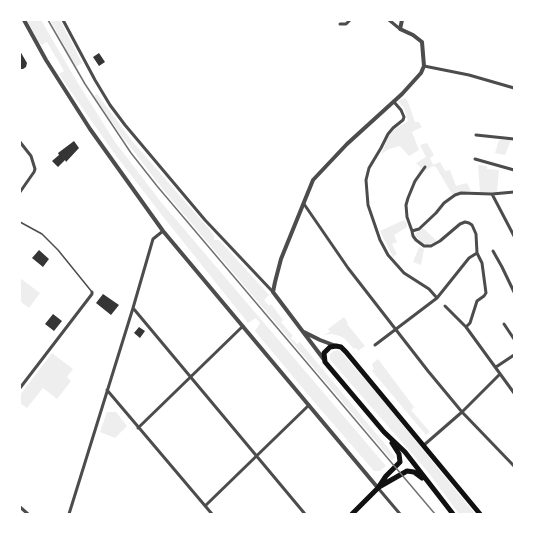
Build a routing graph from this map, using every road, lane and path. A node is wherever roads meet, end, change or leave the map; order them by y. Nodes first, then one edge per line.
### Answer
1 (24, 20) edge
2 (63, 20) edge
3 (350, 20) edge
4 (389, 20) edge
5 (402, 20) edge
6 (340, 24) dead end
7 (400, 28) junction
8 (424, 66) junction
9 (514, 88) edge
10 (394, 102) junction
11 (476, 135) dead end
12 (514, 139) edge
13 (20, 142) edge
14 (476, 159) dead end
15 (425, 167) dead end
16 (514, 170) edge
17 (20, 192) edge
18 (514, 192) edge
19 (492, 194) junction
20 (304, 204) junction
21 (20, 222) edge
22 (163, 231) junction
23 (412, 231) junction
24 (514, 236) edge
25 (493, 251) dead end
26 (477, 253) junction
27 (92, 292) joint
28 (273, 292) junction
29 (514, 292) edge
30 (437, 298) junction
31 (445, 306) dead end
32 (133, 308) junction
33 (504, 324) dead end
34 (243, 326) junction
35 (466, 328) junction
36 (396, 330) junction
37 (304, 332) junction
38 (514, 339) edge
39 (375, 345) dead end
40 (336, 346) junction
41 (514, 355) edge
42 (325, 362) junction
43 (496, 367) junction
44 (500, 374) junction
45 (190, 377) junction
46 (20, 388) edge
47 (107, 390) junction
48 (514, 393) edge
49 (309, 405) junction
50 (462, 412) junction
51 (138, 428) junction
52 (384, 432) junction
53 (424, 445) junction
54 (256, 456) junction
55 (514, 466) edge
56 (378, 488) junction
57 (433, 489) junction
58 (205, 506) junction
59 (20, 507) edge
60 (479, 513) edge
61 (28, 514) edge
62 (69, 514) edge
63 (212, 514) edge
64 (305, 514) edge
65 (352, 514) edge
66 (400, 514) edge
67 (453, 514) edge

1 - 22 street
2 - 28 street
3 - 6 street
4 - 7 street
5 - 7 street
7 - 8 street
8 - 9 street
8 - 10 street
10 - 20 street
10 - 30 street
11 - 12 street
13 - 17 street
14 - 16 street
15 - 23 street
18 - 19 street
19 - 23 street
19 - 24 street
20 - 28 street
20 - 36 street
21 - 27 lane
22 - 32 street
22 - 34 street
23 - 26 street
25 - 29 street
26 - 30 street
26 - 35 street
27 - 46 street
28 - 37 street
30 - 36 street
31 - 35 street
32 - 45 street
32 - 47 street
33 - 38 street
34 - 45 street
34 - 49 street
35 - 43 street
36 - 39 street
36 - 50 street
37 - 40 street
37 - 42 street
40 - 42 main road
40 - 53 main road
41 - 43 street
42 - 52 main road
43 - 44 street
44 - 48 street
44 - 50 street
45 - 51 street
45 - 54 street
47 - 51 street
47 - 62 street
49 - 54 street
49 - 56 street
50 - 53 street
50 - 55 street
51 - 58 street
52 - 56 main road
52 - 57 main road
53 - 60 main road
54 - 58 street
54 - 64 street
56 - 57 main road
56 - 65 main road
56 - 66 street
57 - 67 main road
58 - 63 street
59 - 61 street

